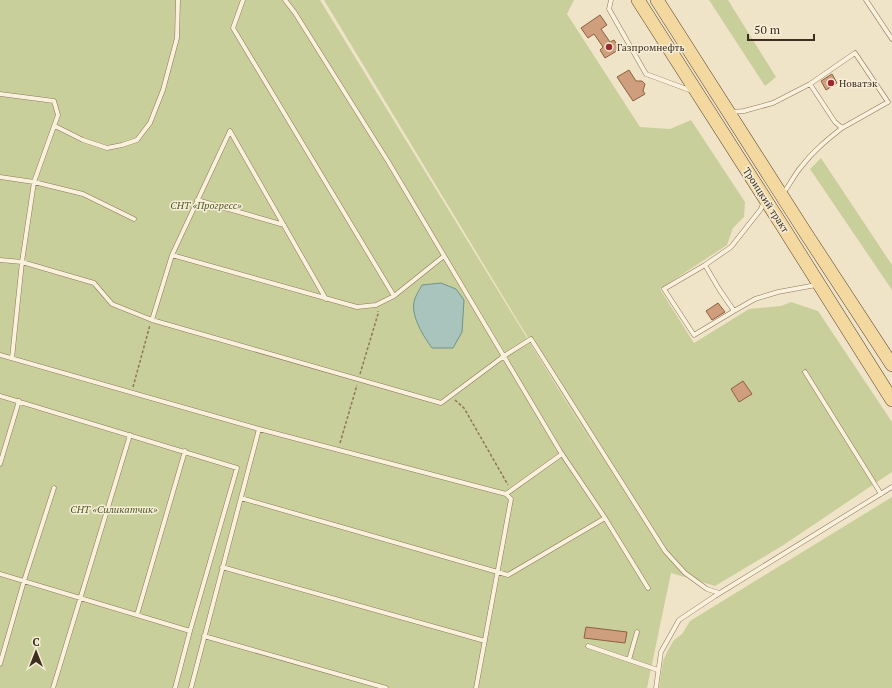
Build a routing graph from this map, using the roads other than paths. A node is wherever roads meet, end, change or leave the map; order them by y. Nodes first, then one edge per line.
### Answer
1 (178, 0) edge
2 (243, 0) edge
3 (285, 0) edge
4 (612, 0) edge
5 (638, 0) edge
6 (657, 0) edge
7 (866, 0) edge
8 (892, 39) edge
9 (810, 84) junction
10 (698, 93) junction
11 (0, 94) edge
12 (729, 113) junction
13 (54, 126) junction
14 (842, 128) junction
15 (0, 177) edge
16 (34, 182) junction
17 (781, 194) junction
18 (765, 199) junction
19 (197, 200) junction
20 (134, 219) dead end
21 (284, 225) junction
22 (172, 255) junction
23 (444, 256) junction
24 (0, 260) edge
25 (22, 262) junction
26 (705, 265) junction
27 (819, 284) junction
28 (394, 296) junction
29 (326, 299) junction
30 (734, 311) junction
31 (152, 320) junction
32 (0, 355) edge
33 (504, 356) junction
34 (12, 358) junction
35 (892, 366) edge
36 (805, 372) dead end
37 (0, 396) edge
38 (892, 400) edge
39 (18, 401) junction
40 (260, 429) junction
41 (130, 435) junction
42 (185, 451) junction
43 (562, 454) junction
44 (0, 464) edge
45 (892, 487) edge
46 (54, 488) dead end
47 (506, 494) junction
48 (881, 494) junction
49 (241, 498) junction
50 (605, 518) junction
51 (222, 567) junction
52 (498, 572) junction
53 (0, 574) edge
54 (24, 581) junction
55 (648, 588) dead end
56 (719, 593) junction
57 (80, 598) junction
58 (137, 615) junction
59 (190, 631) junction
60 (637, 632) dead end
61 (204, 636) junction
62 (485, 641) junction
63 (588, 646) dead end
64 (629, 660) junction
65 (0, 664) edge
66 (658, 670) junction
67 (53, 688) edge
68 (175, 688) edge
69 (191, 688) edge
70 (386, 688) edge
71 (476, 688) edge
72 (656, 688) edge

1 - 13 lane
2 - 28 lane
3 - 23 lane
4 - 10 lane
5 - 10 main road, Троицкий тракт
6 - 12 main road, Троицкий тракт
7 - 8 lane
9 - 12 lane
9 - 14 lane
9 - 14 lane
10 - 18 main road, Троицкий тракт
11 - 13 lane
12 - 17 main road, Троицкий тракт
13 - 16 lane
14 - 17 lane
15 - 16 lane
16 - 20 lane
16 - 25 lane
17 - 35 main road, Троицкий тракт
18 - 26 lane
18 - 27 main road, Троицкий тракт
19 - 21 lane
19 - 21 lane
19 - 22 lane
21 - 29 lane
22 - 29 lane
22 - 31 lane
23 - 28 lane
23 - 33 lane
24 - 25 lane
25 - 31 lane
25 - 34 lane
26 - 30 lane
26 - 30 lane
27 - 30 lane
27 - 38 main road, Троицкий тракт
28 - 29 lane
31 - 33 lane
32 - 34 lane
33 - 43 lane
33 - 56 lane
34 - 40 lane
36 - 48 lane
37 - 39 lane
39 - 41 lane
39 - 44 lane
40 - 47 lane
40 - 49 lane
41 - 42 lane
41 - 57 lane
42 - 58 lane
42 - 59 lane
43 - 47 lane
43 - 50 lane
45 - 48 lane
46 - 54 lane
47 - 52 lane
48 - 56 lane
49 - 51 lane
49 - 52 lane
50 - 52 lane
50 - 55 lane
51 - 61 lane
51 - 62 lane
52 - 62 lane
53 - 54 lane
54 - 57 lane
54 - 65 lane
56 - 66 lane
57 - 58 lane
57 - 67 lane
58 - 59 lane
59 - 68 lane
60 - 64 lane
61 - 69 lane
61 - 70 lane
62 - 71 lane
63 - 64 lane
64 - 66 lane
66 - 72 lane

